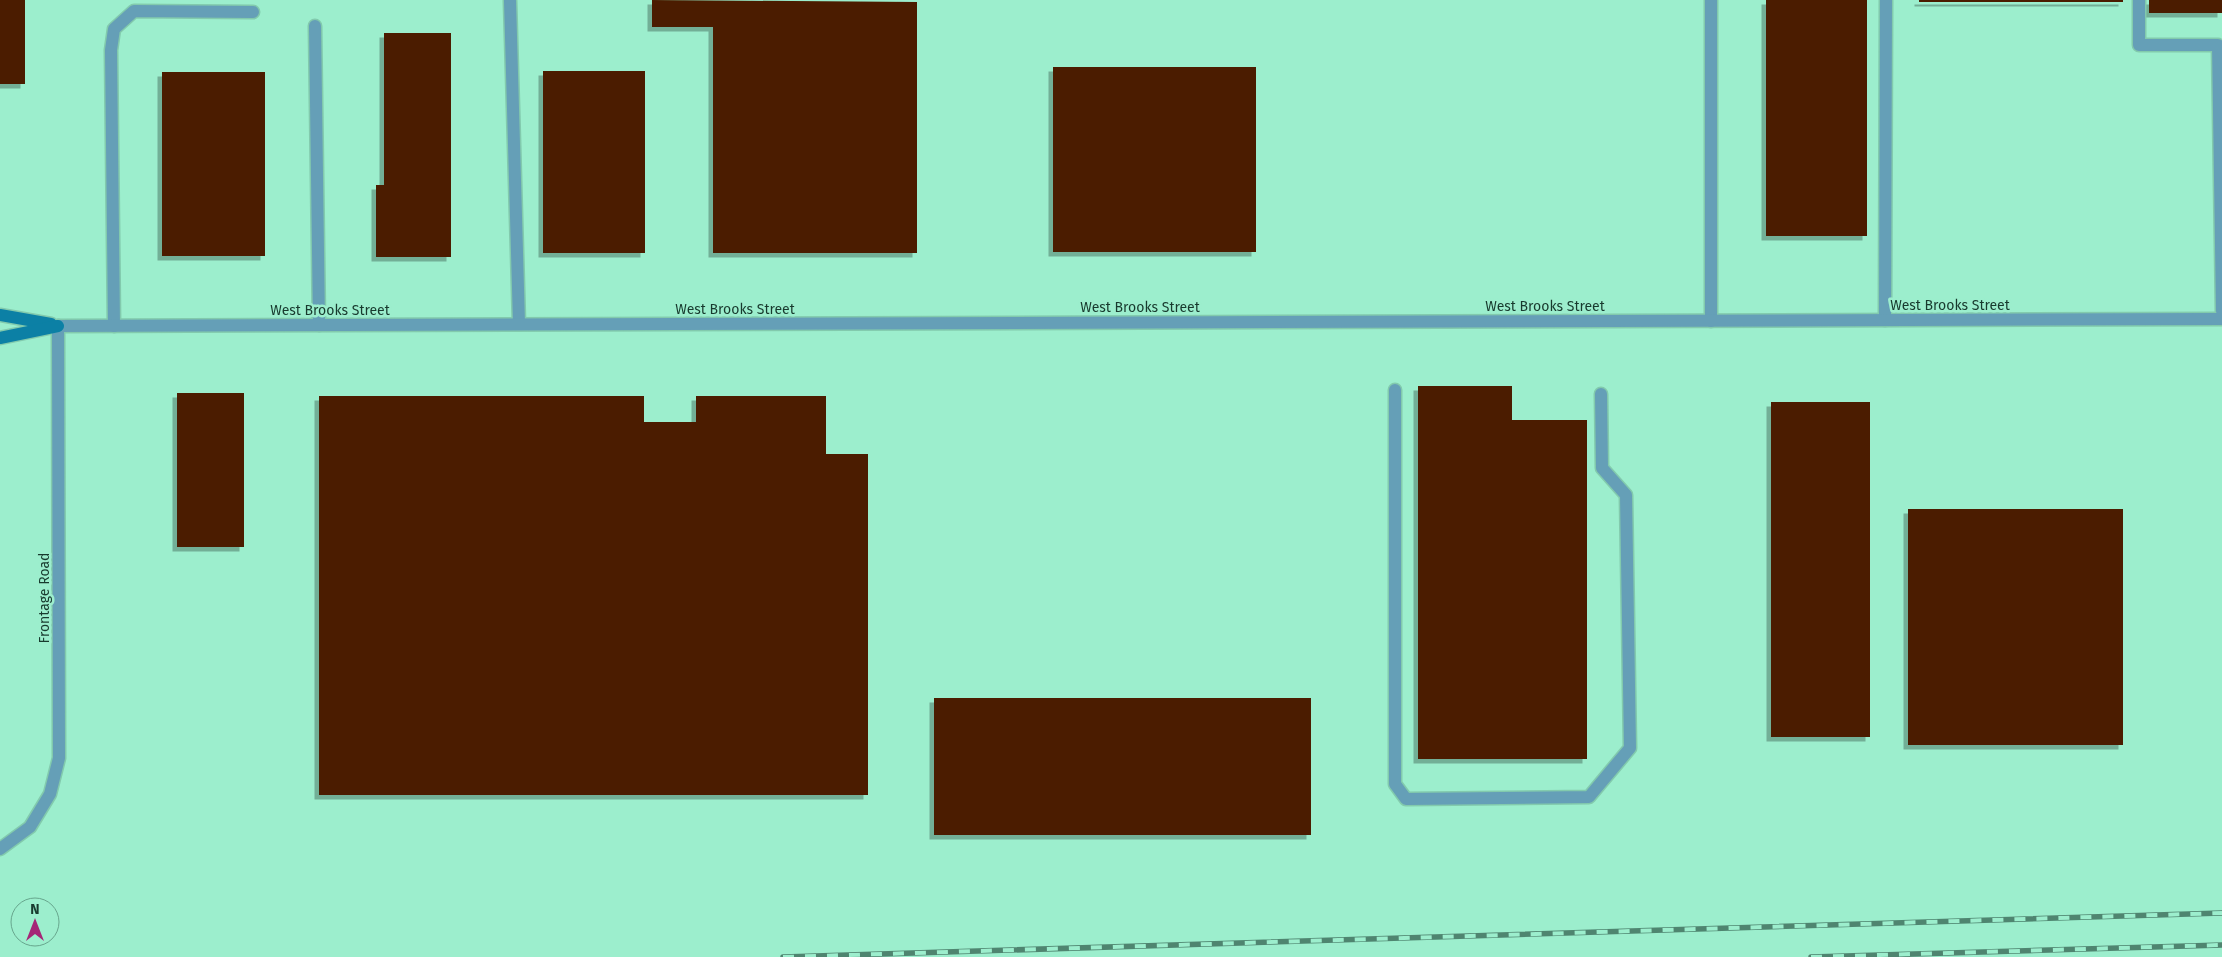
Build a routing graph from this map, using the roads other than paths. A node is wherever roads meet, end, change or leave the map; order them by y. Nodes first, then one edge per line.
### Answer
1 (1711, 0) edge
2 (1886, 0) edge
3 (2139, 0) edge
4 (510, 1) dead end
5 (253, 12) dead end
6 (315, 26) dead end
7 (2222, 311) edge
8 (0, 315) edge
9 (2222, 319) edge
10 (1885, 320) junction
11 (1711, 321) junction
12 (519, 324) junction
13 (319, 325) junction
14 (58, 326) junction
15 (114, 326) junction
16 (0, 338) edge
17 (1395, 390) dead end
18 (1601, 394) dead end
19 (0, 850) edge

1 - 11 street
2 - 10 street
3 - 7 street
4 - 12 street
5 - 15 street
6 - 13 street
8 - 14 main road
9 - 10 street, West Brooks Street
10 - 11 street, West Brooks Street
11 - 12 street, West Brooks Street
12 - 13 street, West Brooks Street
13 - 15 street, West Brooks Street
14 - 15 street, West Brooks Street
14 - 16 main road
14 - 19 street, Frontage Road
17 - 18 street

